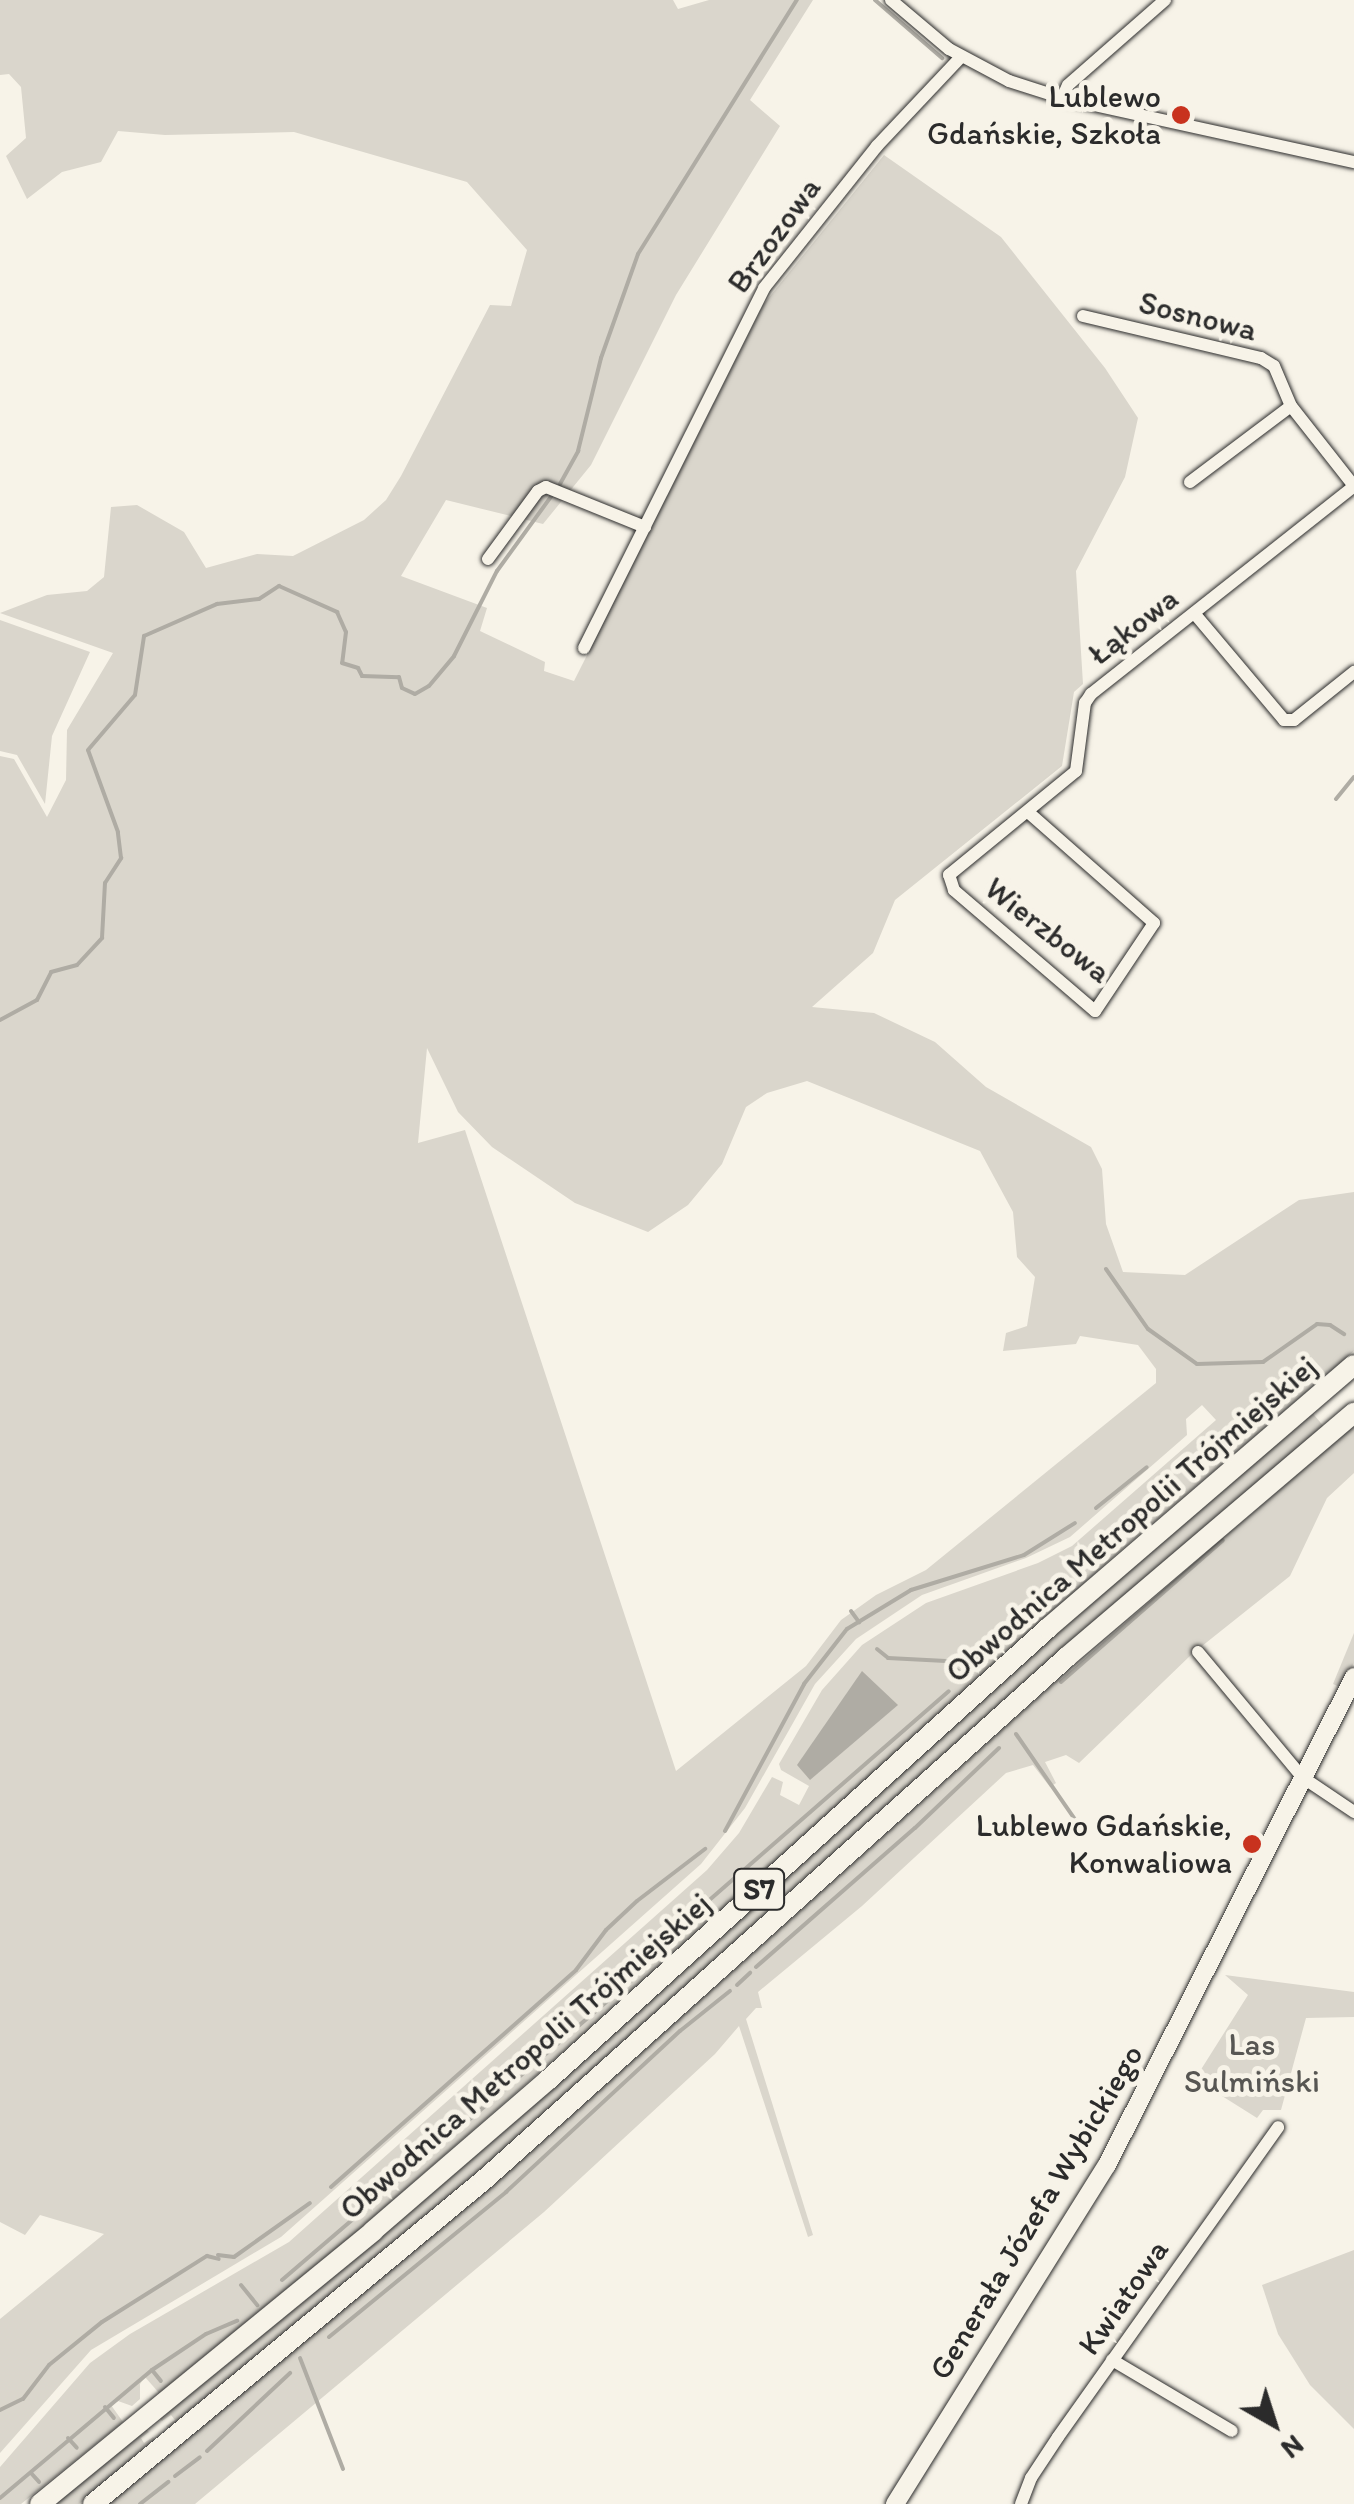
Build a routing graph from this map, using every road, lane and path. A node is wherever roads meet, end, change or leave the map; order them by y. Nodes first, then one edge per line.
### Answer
1 (891, 0) edge
2 (1165, 0) edge
3 (961, 57) junction
4 (1062, 98) junction
5 (1354, 162) edge
6 (1083, 316) dead end
7 (1291, 406) junction
8 (1190, 482) dead end
9 (1354, 486) edge
10 (645, 526) junction
11 (488, 559) dead end
12 (1194, 613) junction
13 (584, 648) dead end
14 (1354, 672) edge
15 (1028, 812) junction
16 (949, 875) joint
17 (1354, 1364) edge
18 (1354, 1413) edge
19 (1198, 1652) dead end
20 (1354, 1677) edge
21 (1302, 1777) junction
22 (1354, 1812) edge
23 (1278, 2126) dead end
24 (1112, 2360) junction
25 (1232, 2431) dead end
26 (40, 2504) edge
27 (93, 2504) edge
28 (895, 2504) edge
29 (1021, 2504) edge

1 - 3 street
2 - 4 street
3 - 4 street
3 - 10 street, Brzozowa
4 - 5 street
6 - 7 street, Sosnowa
7 - 8 street
7 - 9 street, Sosnowa
9 - 12 street, Łąkowa
10 - 11 street
10 - 13 street, Brzozowa
12 - 14 street
12 - 15 street, Łąkowa
15 - 16 street, Łąkowa
15 - 16 street, Wierzbowa
17 - 26 highway, Obwodnica Metropolii Trójmiejskiej / S7
18 - 27 highway, Obwodnica Metropolii Trójmiejskiej / S7
19 - 21 street
20 - 21 main road, Generała Józefa Wybickiego
21 - 22 street
21 - 28 main road, Generała Józefa Wybickiego
23 - 24 street, Kwiatowa
24 - 25 street
24 - 29 street, Kwiatowa

